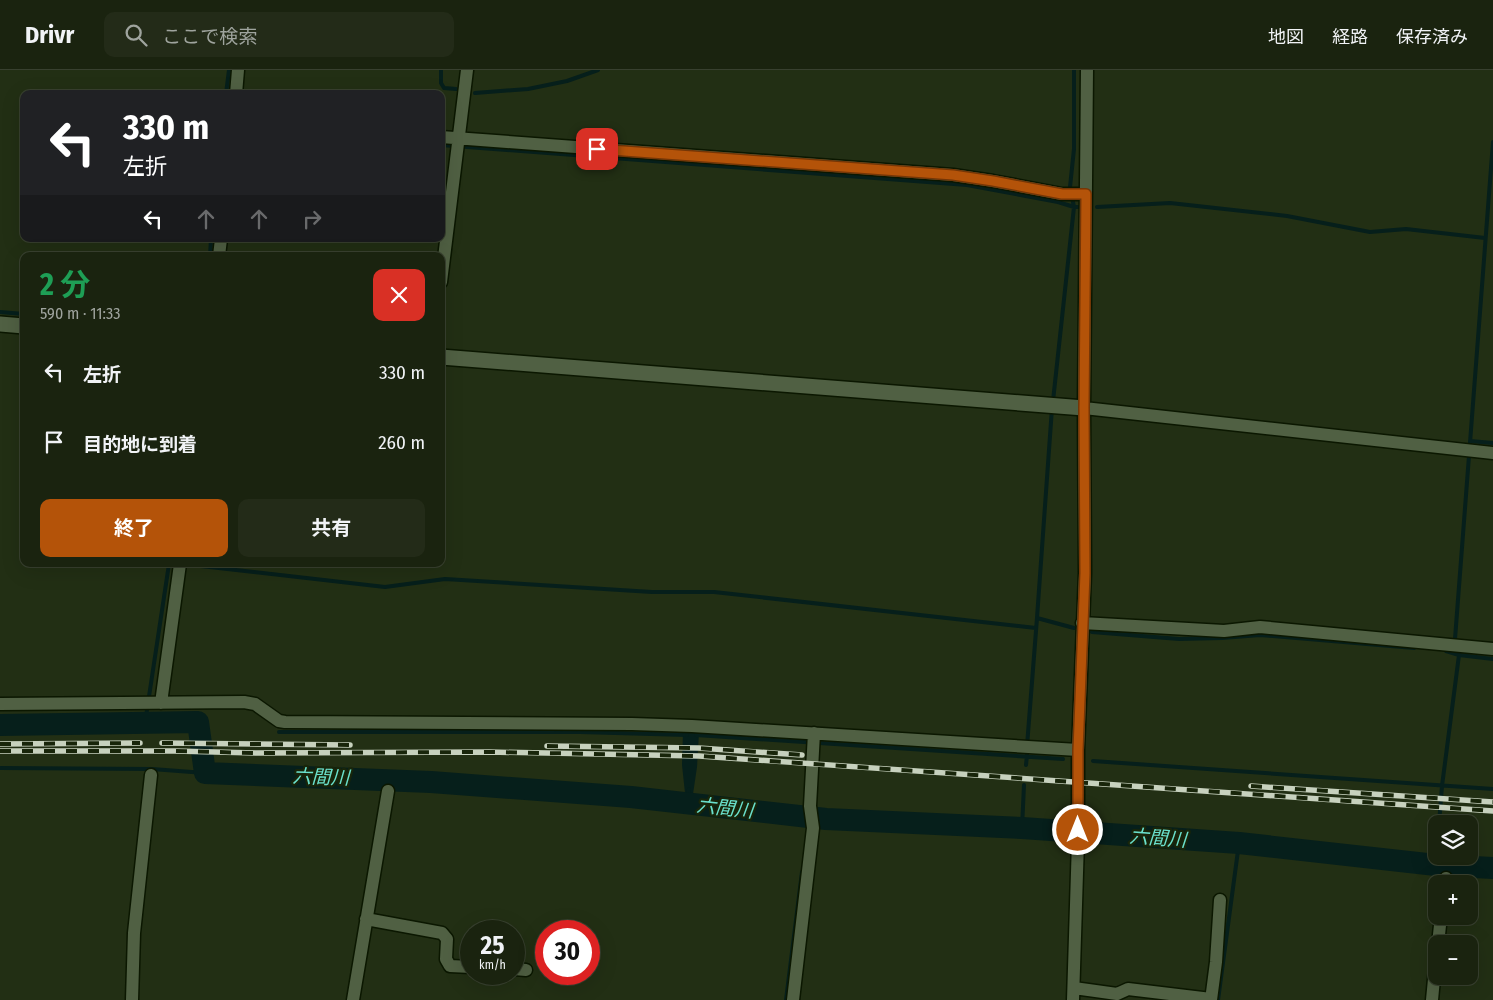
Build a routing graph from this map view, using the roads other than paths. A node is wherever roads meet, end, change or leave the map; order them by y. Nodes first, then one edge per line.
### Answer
1 (238, 70) edge
2 (467, 70) edge
3 (1087, 70) edge
4 (236, 90) edge
5 (445, 139) edge
6 (458, 144) junction
7 (1081, 194) junction
8 (445, 252) edge
9 (0, 324) edge
10 (20, 326) edge
11 (445, 357) edge
12 (1084, 408) junction
13 (1493, 453) edge
14 (180, 567) edge
15 (1082, 623) junction
16 (1493, 649) edge
17 (160, 703) junction
18 (0, 704) edge
19 (814, 740) junction
20 (1078, 750) junction
21 (151, 775) dead end
22 (388, 792) dead end
23 (1220, 900) dead end
24 (366, 919) junction
25 (460, 966) edge
26 (1433, 985) edge
27 (1074, 994) edge
28 (132, 1000) edge
29 (353, 1000) edge
30 (793, 1000) edge
31 (1211, 1000) edge
32 (1432, 1000) edge

1 - 4 street
2 - 6 street
3 - 7 street
5 - 6 street
6 - 7 street
6 - 8 street
7 - 12 street
9 - 10 street
11 - 12 street
12 - 13 street
12 - 15 street
14 - 17 street
15 - 16 street
15 - 20 street
17 - 18 street
17 - 19 street
19 - 20 street
19 - 30 street
20 - 27 street
21 - 28 street
22 - 24 street
23 - 31 street
24 - 25 street
24 - 29 street
26 - 32 street
27 - 31 street

